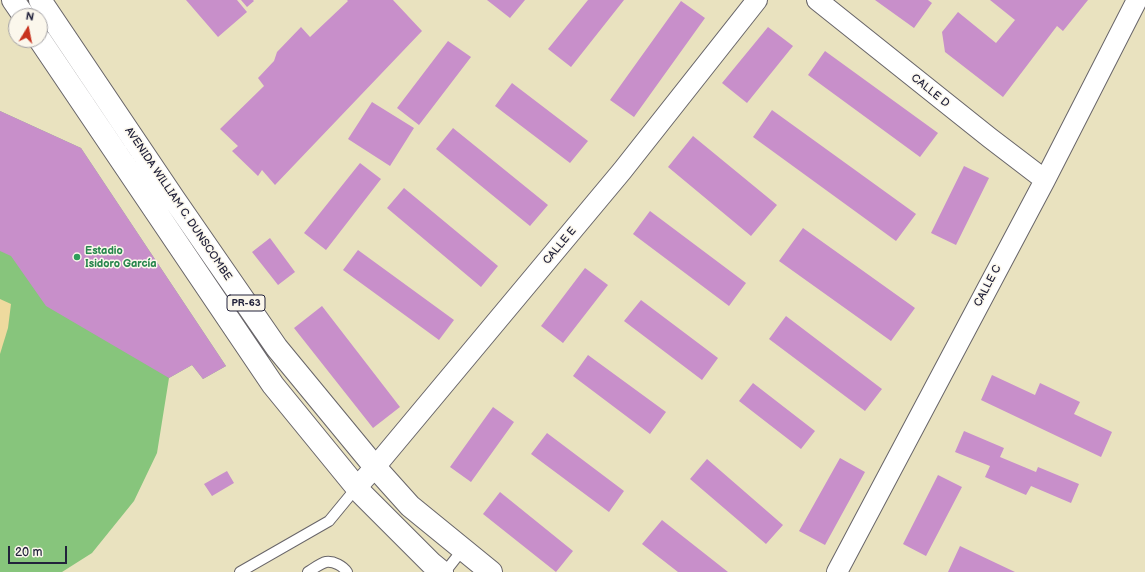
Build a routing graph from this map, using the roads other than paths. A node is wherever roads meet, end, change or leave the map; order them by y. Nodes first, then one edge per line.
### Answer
1 (40, 0) edge
2 (757, 0) edge
3 (817, 0) edge
4 (1137, 0) edge
5 (71, 46) junction
6 (45, 48) edge
7 (52, 58) junction
8 (1045, 180) junction
9 (376, 467) junction
10 (357, 487) junction
11 (463, 549) junction
12 (240, 572) edge
13 (308, 572) edge
14 (346, 572) edge
15 (442, 572) edge
16 (445, 572) edge
17 (491, 572) edge
18 (837, 572) edge

1 - 5 main road, AVENIDA WILLIAM C. DUNSCOMBE / PR-63
2 - 9 street, CALLE E
3 - 8 street, CALLE D
4 - 8 street, CALLE C
5 - 7 main road
5 - 9 main road, AVENIDA WILLIAM C. DUNSCOMBE / PR-63
6 - 7 main road, AVENIDA WILLIAM C. DUNSCOMBE / PR-63
7 - 10 main road, AVENIDA WILLIAM C. DUNSCOMBE / PR-63
8 - 18 street, CALLE C
9 - 10 street, CALLE E
9 - 11 main road, AVENIDA WILLIAM C. DUNSCOMBE / PR-63
10 - 12 lane
10 - 15 main road, AVENIDA WILLIAM C. DUNSCOMBE / PR-63
11 - 16 lane
11 - 17 main road, AVENIDA WILLIAM C. DUNSCOMBE / PR-63
13 - 14 lane

